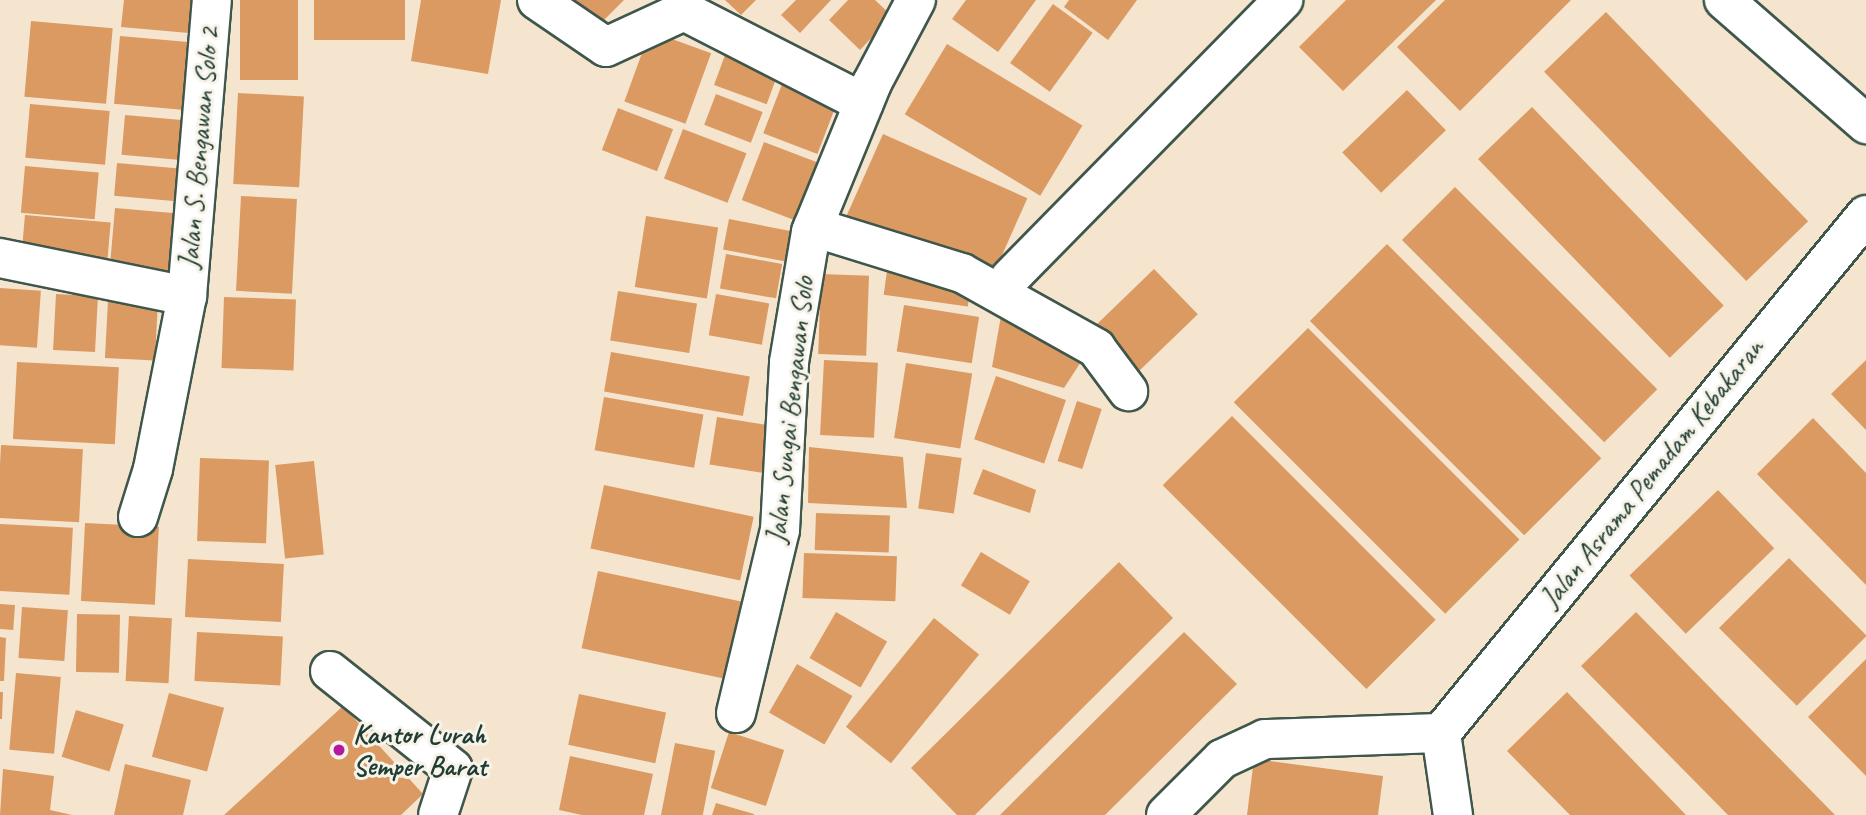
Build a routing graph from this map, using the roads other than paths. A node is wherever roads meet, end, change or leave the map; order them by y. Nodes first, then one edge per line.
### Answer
1 (212, 0) edge
2 (537, 0) edge
3 (916, 0) edge
4 (1283, 0) edge
5 (1724, 0) edge
6 (864, 103) junction
7 (1866, 124) edge
8 (1866, 215) edge
9 (813, 227) junction
10 (0, 258) edge
11 (1010, 278) dead end
12 (187, 296) junction
13 (1128, 391) dead end
14 (138, 517) dead end
15 (330, 671) dead end
16 (736, 713) dead end
17 (1441, 733) junction
18 (438, 815) edge
19 (1166, 815) edge
20 (1453, 815) edge

1 - 12 street, Jalan S. Bengawan Solo 2
2 - 6 street
3 - 6 street, Jalan Sungai Bengawan Solo
4 - 11 street
5 - 7 street
6 - 9 street, Jalan Sungai Bengawan Solo
8 - 17 street, Jalan Asrama Pemadam Kebakaran
9 - 13 street
9 - 16 street, Jalan Sungai Bengawan Solo
10 - 12 street
12 - 14 street, Jalan S. Bengawan Solo 2
15 - 18 street
17 - 19 street
17 - 20 street

